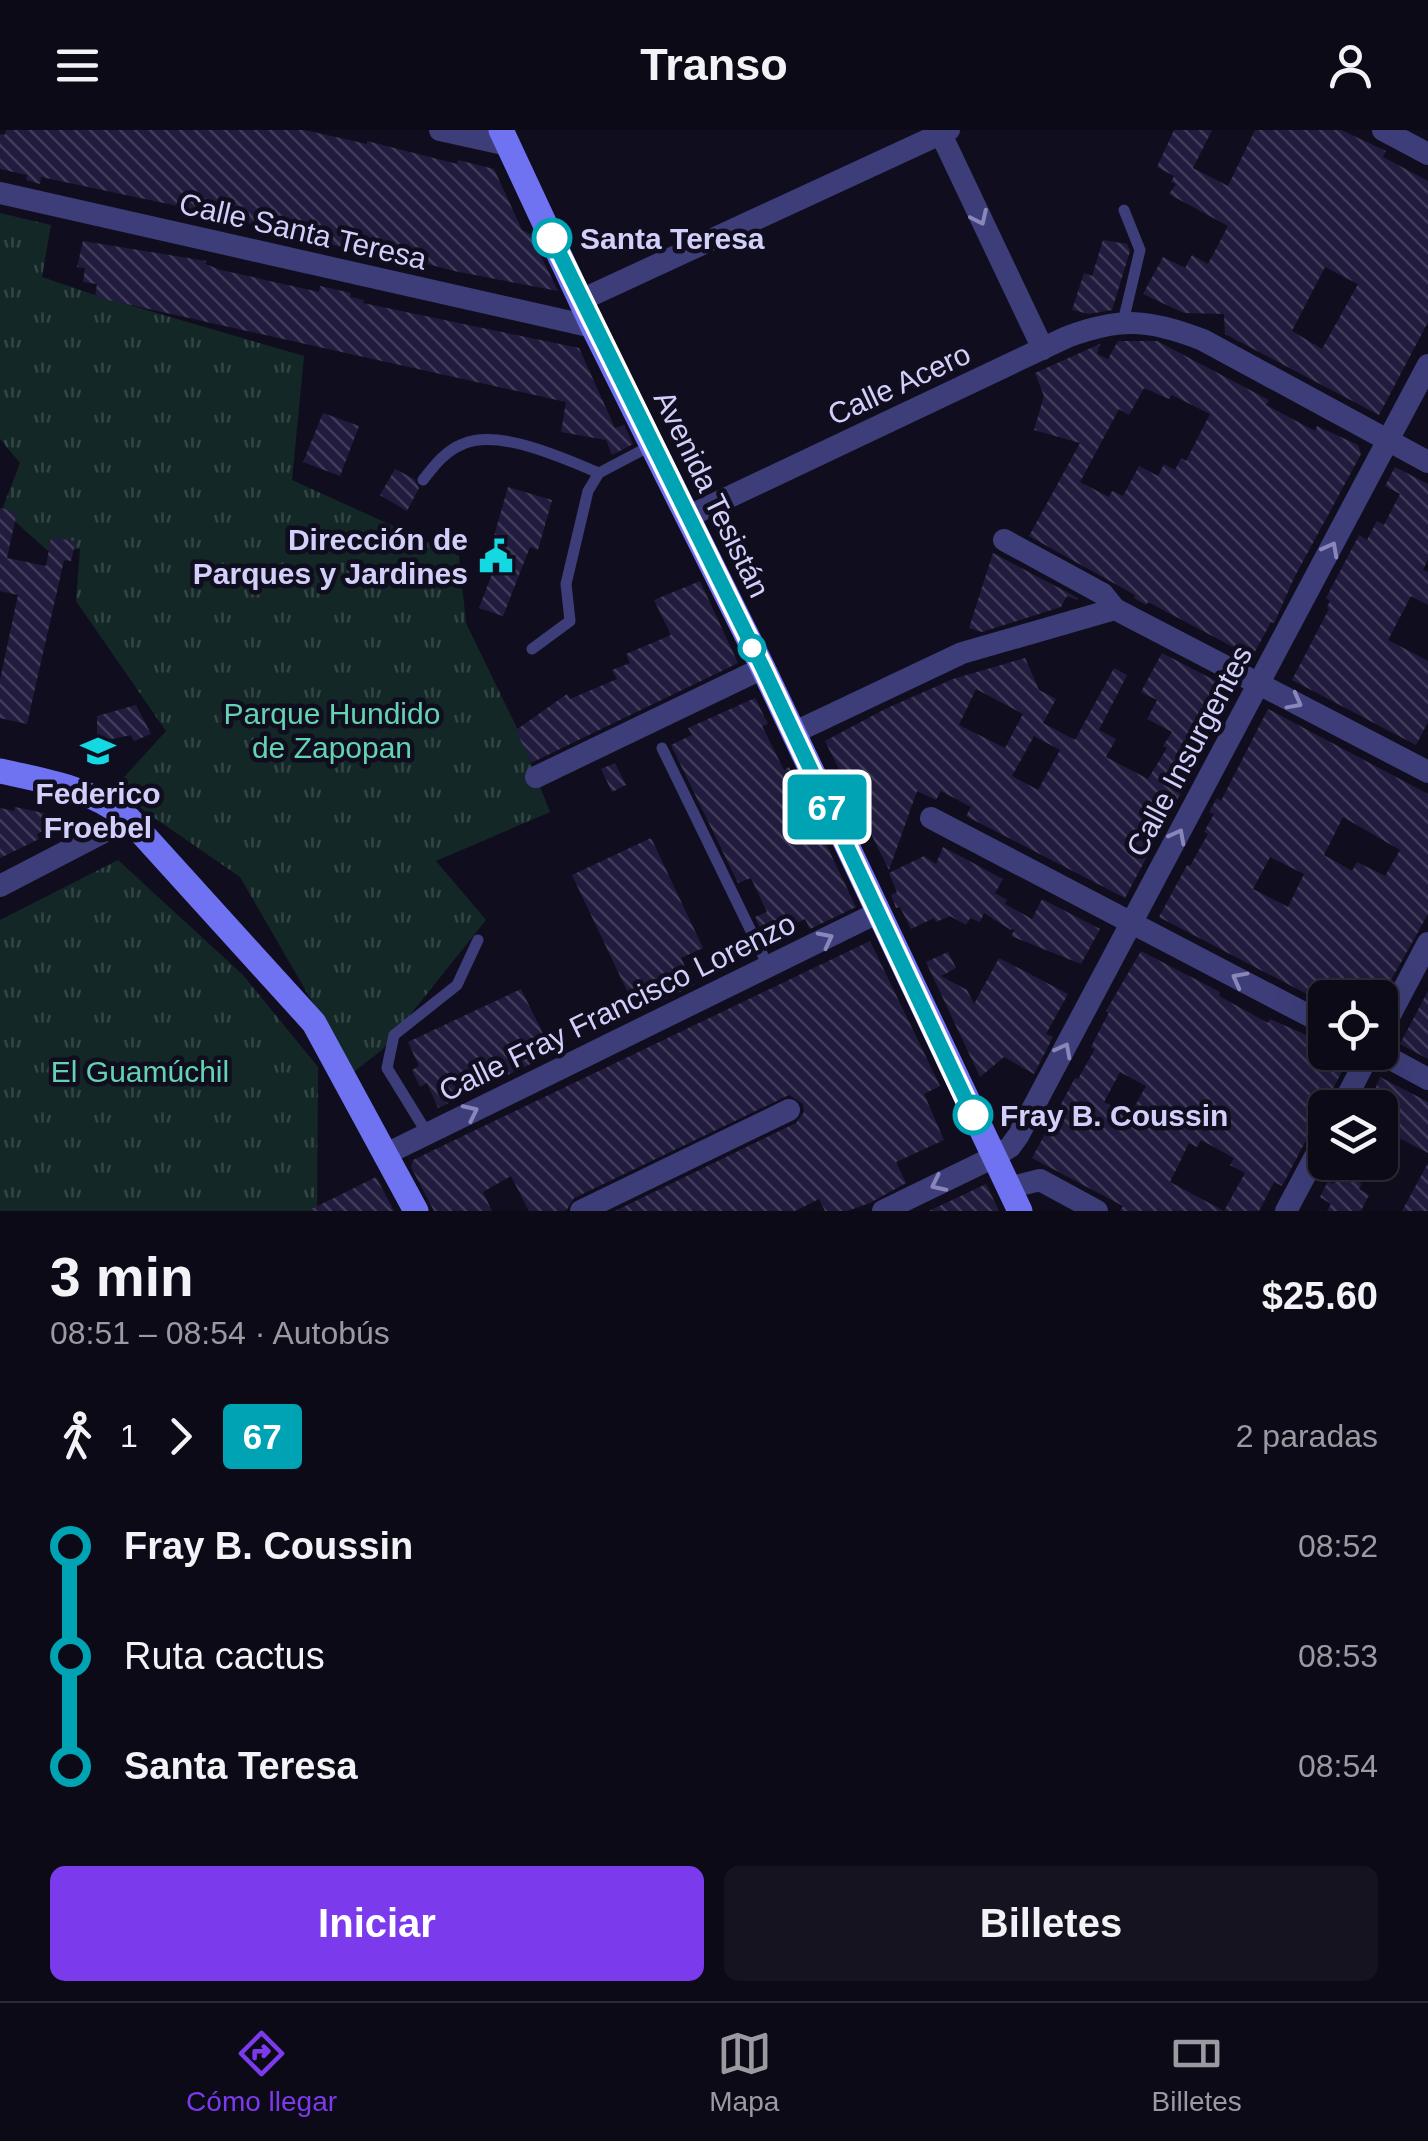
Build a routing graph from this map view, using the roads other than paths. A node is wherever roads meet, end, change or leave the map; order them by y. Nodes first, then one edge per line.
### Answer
1 (440, 130) edge
2 (1383, 130) edge
3 (943, 131) edge
4 (505, 137) edge
5 (1428, 154) edge
6 (0, 194) edge
7 (1124, 210) dead end
8 (581, 300) junction
9 (1132, 322) junction
10 (593, 327) junction
11 (1043, 349) junction
12 (1428, 365) edge
13 (1388, 441) junction
14 (652, 445) junction
15 (1428, 462) edge
16 (599, 472) junction
17 (422, 480) dead end
18 (687, 517) junction
19 (1004, 540) dead end
20 (1115, 609) junction
21 (532, 649) dead end
22 (763, 668) junction
23 (1260, 684) junction
24 (792, 733) junction
25 (662, 748) dead end
26 (0, 770) edge
27 (1428, 772) edge
28 (536, 777) dead end
29 (931, 818) dead end
30 (129, 820) junction
31 (0, 886) edge
32 (877, 913) junction
33 (1132, 922) junction
34 (478, 940) dead end
35 (1428, 944) edge
36 (769, 968) junction
37 (1398, 1000) edge
38 (1308, 1015) edge
39 (1398, 1063) edge
40 (1428, 1079) edge
41 (789, 1110) dead end
42 (427, 1133) junction
43 (384, 1154) junction
44 (994, 1157) junction
45 (1308, 1170) edge
46 (1014, 1200) edge
47 (416, 1211) edge
48 (581, 1211) edge
49 (883, 1211) edge
50 (1097, 1211) edge
51 (1286, 1211) edge

1 - 4 street
2 - 5 street
3 - 8 street
3 -> 11 street
4 - 8 main road, Avenida Tesistán
6 - 10 street, Calle Santa Teresa
7 - 9 lane
8 - 10 main road, Avenida Tesistán
9 - 11 street, Calle Acero
9 - 13 street
10 - 14 main road, Avenida Tesistán
11 - 18 street, Calle Acero
12 - 13 street, Calle Insurgentes
13 - 15 street
23 -> 13 street, Calle Insurgentes
14 - 16 lane
14 - 18 main road, Avenida Tesistán
16 - 17 lane
16 - 21 lane
18 - 22 main road, Avenida Tesistán
19 - 20 street
20 - 23 street
20 - 24 street
22 - 24 main road, Avenida Tesistán
22 - 28 street
23 -> 27 street
33 -> 23 street, Calle Insurgentes
24 - 32 main road, Avenida Tesistán
25 - 36 lane
26 - 30 main road
29 - 33 street
30 - 31 street
30 - 43 main road
36 -> 32 street, Calle Fray Francisco Lorenzo
32 - 44 main road, Avenida Tesistán
38 -> 33 street
44 -> 33 street, Calle Insurgentes
34 - 42 lane
35 - 37 street
42 -> 36 street, Calle Fray Francisco Lorenzo
39 - 40 street
41 - 48 street
42 - 43 street, Calle Fray Francisco Lorenzo
43 - 47 main road
44 - 46 main road, Avenida Tesistán
44 -> 49 street
45 - 51 street
46 - 50 street

